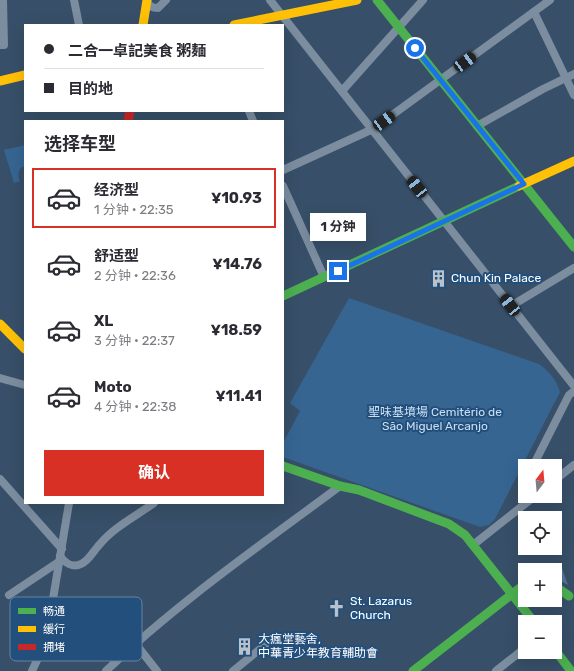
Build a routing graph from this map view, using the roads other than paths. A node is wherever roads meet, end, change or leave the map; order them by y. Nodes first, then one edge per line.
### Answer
1 (3, 0) edge
2 (74, 0) edge
3 (147, 0) edge
4 (166, 0) edge
5 (270, 0) edge
6 (357, 0) edge
7 (377, 0) edge
8 (423, 0) edge
9 (550, 0) edge
10 (534, 12) junction
11 (282, 15) junction
12 (79, 24) edge
13 (143, 24) edge
14 (239, 24) edge
15 (398, 26) junction
16 (2, 45) edge
17 (574, 74) edge
18 (24, 75) edge
19 (566, 78) junction
20 (440, 80) junction
21 (0, 81) edge
22 (342, 91) junction
23 (574, 95) edge
24 (477, 126) junction
25 (372, 130) junction
26 (574, 161) edge
27 (284, 170) edge
28 (524, 184) junction
29 (284, 188) edge
30 (444, 221) junction
31 (574, 246) edge
32 (574, 268) edge
33 (324, 277) junction
34 (284, 296) edge
35 (511, 306) junction
36 (0, 324) edge
37 (24, 348) edge
38 (0, 378) edge
39 (24, 385) edge
40 (574, 386) edge
41 (574, 391) edge
42 (537, 459) edge
43 (574, 465) edge
44 (284, 466) edge
45 (562, 474) edge
46 (0, 479) edge
47 (340, 486) junction
48 (527, 503) edge
49 (69, 504) edge
50 (152, 504) edge
51 (473, 545) junction
52 (61, 555) junction
53 (518, 589) edge
54 (562, 591) edge
55 (512, 593) junction
56 (9, 595) dead end
57 (569, 596) dead end
58 (54, 597) edge
59 (525, 607) edge
60 (526, 610) junction
61 (529, 615) edge
62 (142, 638) edge
63 (265, 645) dead end
64 (142, 652) edge
65 (518, 654) edge
66 (562, 659) edge
67 (37, 661) edge
68 (116, 661) edge
69 (32, 671) edge
70 (106, 671) edge
71 (157, 671) edge
72 (233, 671) edge
73 (413, 671) edge
74 (496, 671) edge
75 (571, 671) edge

1 - 16 street
2 - 12 street
3 - 4 street
3 - 13 street
5 - 11 street
6 - 11 street
7 - 15 street
8 - 15 street
9 - 10 street
10 - 19 street
10 - 20 street
11 - 14 street
11 - 22 street
15 - 20 street
15 - 22 street
17 - 19 street
18 - 21 street
19 - 23 street
19 - 24 street
20 - 24 street
20 - 25 street
22 - 25 street
24 - 28 street
25 - 27 street
25 - 30 street
26 - 28 street
28 - 30 street
28 - 31 street
29 - 33 street
30 - 33 street
30 - 35 street
32 - 35 street
33 - 34 street
35 - 40 street
36 - 37 street
38 - 39 street
41 - 42 street
43 - 45 street
44 - 47 street
46 - 52 street
47 - 51 street
47 - 62 street
48 - 51 street
49 - 52 street
50 - 52 street
51 - 55 street
52 - 56 street
52 - 58 street
53 - 55 street
54 - 57 street
55 - 60 street
55 - 73 street
59 - 60 street
60 - 61 street
63 - 72 street
64 - 71 street
65 - 74 street
66 - 75 street
67 - 69 street
68 - 70 street

